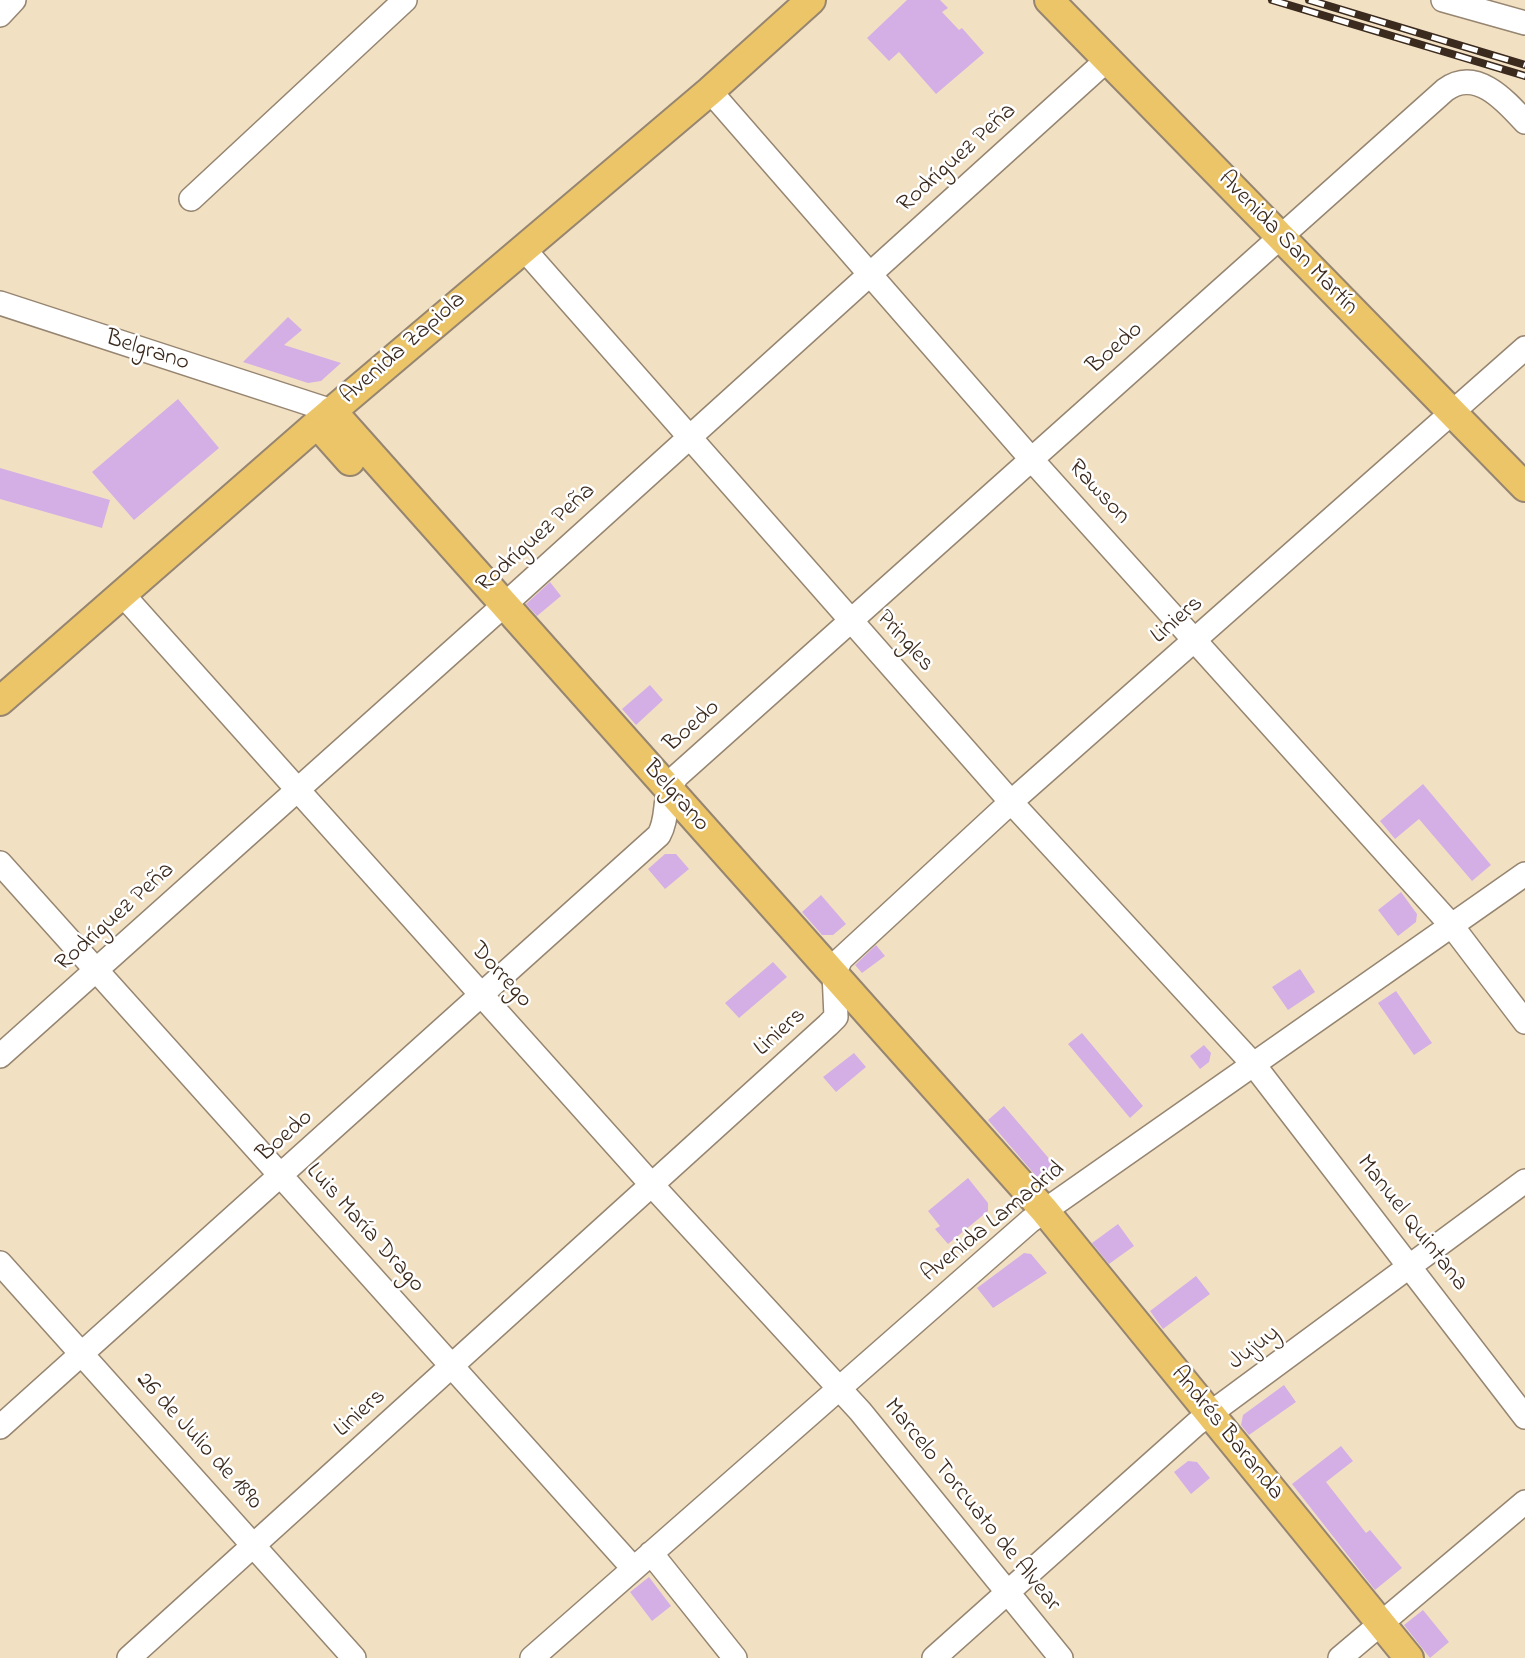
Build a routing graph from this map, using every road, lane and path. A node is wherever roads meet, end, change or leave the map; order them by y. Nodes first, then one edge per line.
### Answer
1 (14, 0) edge
2 (405, 0) edge
3 (811, 0) edge
4 (1049, 0) edge
5 (1445, 0) edge
6 (0, 15) edge
7 (1525, 23) edge
8 (1108, 59) junction
9 (710, 91) junction
10 (1525, 122) edge
11 (191, 199) dead end
12 (1281, 237) junction
13 (523, 248) junction
14 (870, 276) junction
15 (0, 303) edge
16 (1525, 348) edge
17 (1452, 412) junction
18 (324, 418) junction
19 (689, 438) junction
20 (1032, 460) junction
21 (1525, 487) edge
22 (124, 596) junction
23 (496, 612) junction
24 (850, 621) junction
25 (1197, 639) junction
26 (0, 701) edge
27 (297, 791) junction
28 (666, 800) junction
29 (1011, 802) junction
30 (0, 863) edge
31 (1525, 874) edge
32 (1451, 926) junction
33 (96, 971) junction
34 (834, 973) junction
35 (483, 996) junction
36 (837, 1004) junction
37 (1525, 1021) edge
38 (0, 1056) edge
39 (1254, 1065) junction
40 (282, 1176) junction
41 (1525, 1181) edge
42 (651, 1184) junction
43 (1037, 1215) junction
44 (0, 1263) edge
45 (1410, 1265) junction
46 (83, 1353) junction
47 (453, 1366) junction
48 (839, 1388) junction
49 (1525, 1417) edge
50 (1203, 1420) junction
51 (0, 1427) edge
52 (1525, 1502) edge
53 (256, 1546) junction
54 (651, 1553) junction
55 (633, 1568) junction
56 (1009, 1593) junction
57 (1374, 1629) junction
58 (129, 1658) edge
59 (354, 1658) edge
60 (532, 1658) edge
61 (735, 1658) edge
62 (934, 1658) edge
63 (1061, 1658) edge
64 (1340, 1658) edge
65 (1387, 1658) edge
66 (1409, 1658) edge

1 - 6 street
2 - 11 street
3 - 9 main road, Avenida Zapiola
4 - 8 main road, Avenida San Martín
5 - 7 street
8 - 12 main road, Avenida San Martín
8 - 14 street, Rodríguez Peña
9 - 13 main road, Avenida Zapiola
9 - 14 street, Rawson
10 - 12 street, Boedo
12 - 17 main road, Avenida San Martín
12 - 20 street, Boedo
13 - 18 main road, Avenida Zapiola
13 - 19 street, Pringles
14 - 19 street, Rodríguez Peña
14 - 20 street, Rawson
15 - 18 street, Belgrano
16 - 17 street, Liniers
17 - 21 main road, Avenida San Martín
17 - 25 street, Liniers
18 - 22 main road, Avenida Zapiola
18 - 23 main road, Belgrano
19 - 23 street, Rodríguez Peña
19 - 24 street, Pringles
20 - 24 street, Boedo
20 - 25 street, Rawson
22 - 26 main road, Avenida Zapiola
22 - 27 street, Dorrego
23 - 27 street, Rodríguez Peña
23 - 28 main road, Belgrano
24 - 28 street, Boedo
24 - 29 street, Pringles
25 - 29 street, Liniers
25 - 32 street, Rawson
27 - 33 street, Rodríguez Peña
27 - 35 street, Dorrego
28 - 34 main road, Belgrano
28 - 35 street, Boedo
28 - 36 main road, Belgrano
29 - 34 street, Liniers
29 - 39 street, Pringles
30 - 33 street, Luis María Drago
31 - 32 street, Avenida Lamadrid
32 - 37 street, Rawson
32 - 39 street, Avenida Lamadrid
33 - 38 street, Rodríguez Peña
33 - 40 street, Luis María Drago
34 - 36 street, Liniers
34 - 43 main road, Belgrano
35 - 40 street, Boedo
35 - 42 street, Dorrego
36 - 42 street, Liniers
36 - 43 main road, Belgrano
39 - 43 street, Avenida Lamadrid
39 - 45 street, Manuel Quintana
40 - 46 street, Boedo
40 - 47 street, Luis María Drago
41 - 45 street, Jujuy
42 - 47 street, Liniers
42 - 48 street, Dorrego
43 - 48 street, Avenida Lamadrid
43 - 50 main road, Andrés Baranda
44 - 46 street, 26 de Julio de 1890
45 - 49 street, Manuel Quintana
45 - 50 street, Jujuy
46 - 51 street, Boedo
46 - 53 street, 26 de Julio de 1890
47 - 53 street, Liniers
47 - 55 street, Luis María Drago
48 - 54 street, Avenida Lamadrid
48 - 56 street, Marcelo Torcuato de Alvear
50 - 56 street, Jujuy
50 - 57 main road, Andrés Baranda
52 - 57 street
53 - 58 street, Liniers
53 - 59 street, 26 de Julio de 1890
54 - 55 street, Avenida Lamadrid
54 - 61 street
55 - 60 street, Avenida Lamadrid
56 - 62 street, Jujuy
56 - 63 street, Marcelo Torcuato de Alvear
57 - 64 street
57 - 65 main road, Andrés Baranda
57 - 66 main road, Andrés Baranda

